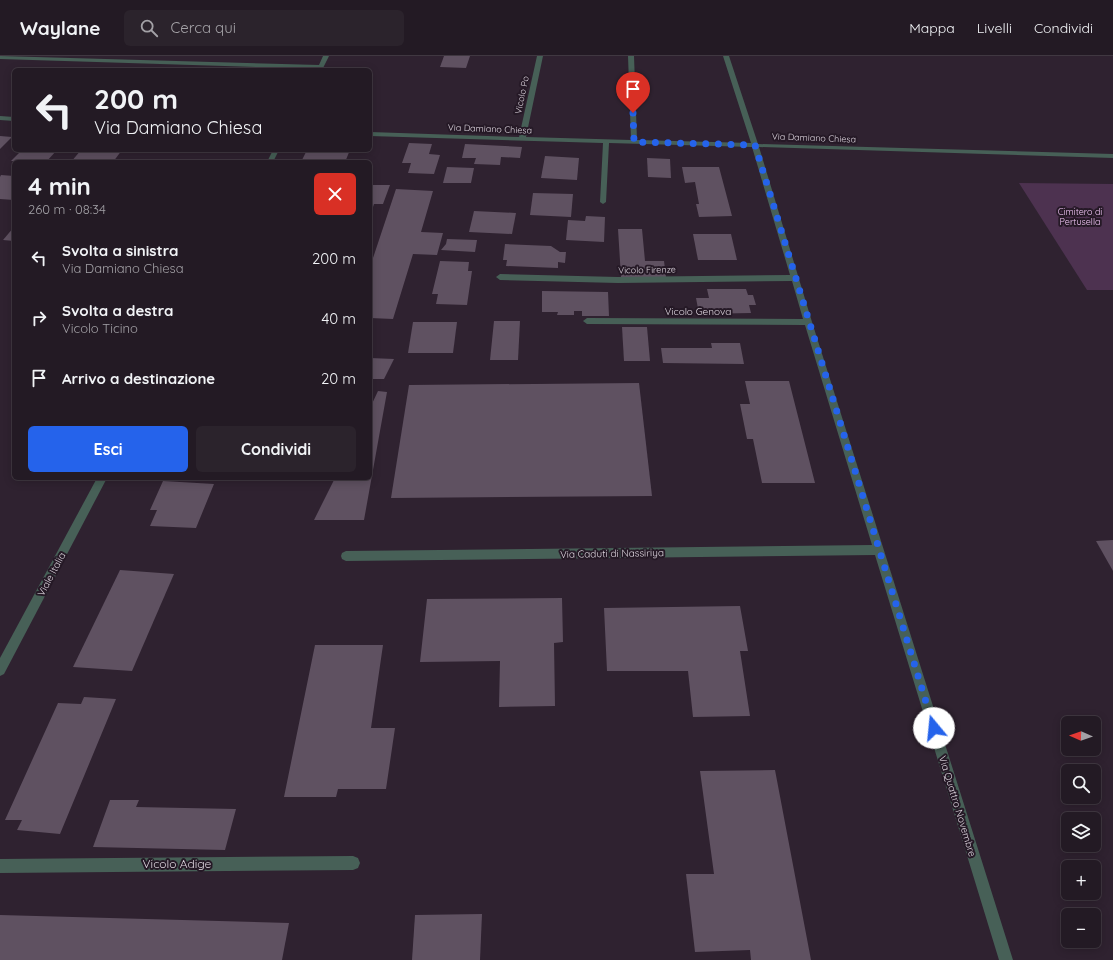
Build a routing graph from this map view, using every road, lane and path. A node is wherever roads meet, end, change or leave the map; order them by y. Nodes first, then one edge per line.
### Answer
1 (326, 56) edge
2 (540, 56) edge
3 (631, 56) edge
4 (726, 56) edge
5 (0, 57) edge
6 (292, 68) edge
7 (320, 68) edge
8 (0, 118) edge
9 (12, 119) edge
10 (372, 134) edge
11 (522, 139) junction
12 (606, 141) junction
13 (634, 142) junction
14 (755, 145) junction
15 (1113, 156) edge
16 (603, 202) dead end
17 (500, 277) dead end
18 (795, 278) junction
19 (587, 321) dead end
20 (808, 322) junction
21 (101, 480) edge
22 (879, 550) junction
23 (346, 556) dead end
24 (0, 670) edge
25 (354, 863) dead end
26 (0, 866) edge
27 (1006, 960) edge

1 - 7 street
2 - 11 street, Vicolo Po
3 - 13 street
4 - 14 street, Via Quattro Novembre
5 - 6 street
8 - 9 street
10 - 11 street, Via Damiano Chiesa
11 - 12 street, Via Damiano Chiesa
12 - 13 street, Via Damiano Chiesa
12 - 16 street
13 - 14 street, Via Damiano Chiesa
14 - 15 street, Via Damiano Chiesa
14 - 18 street, Via Quattro Novembre
17 - 18 street, Vicolo Firenze
18 - 20 street, Via Quattro Novembre
19 - 20 street, Vicolo Genova
20 - 22 street, Via Quattro Novembre
21 - 24 street, Viale Italia
22 - 23 street, Via Caduti di Nassiriya
22 - 27 street, Via Quattro Novembre
25 - 26 street, Vicolo Adige

